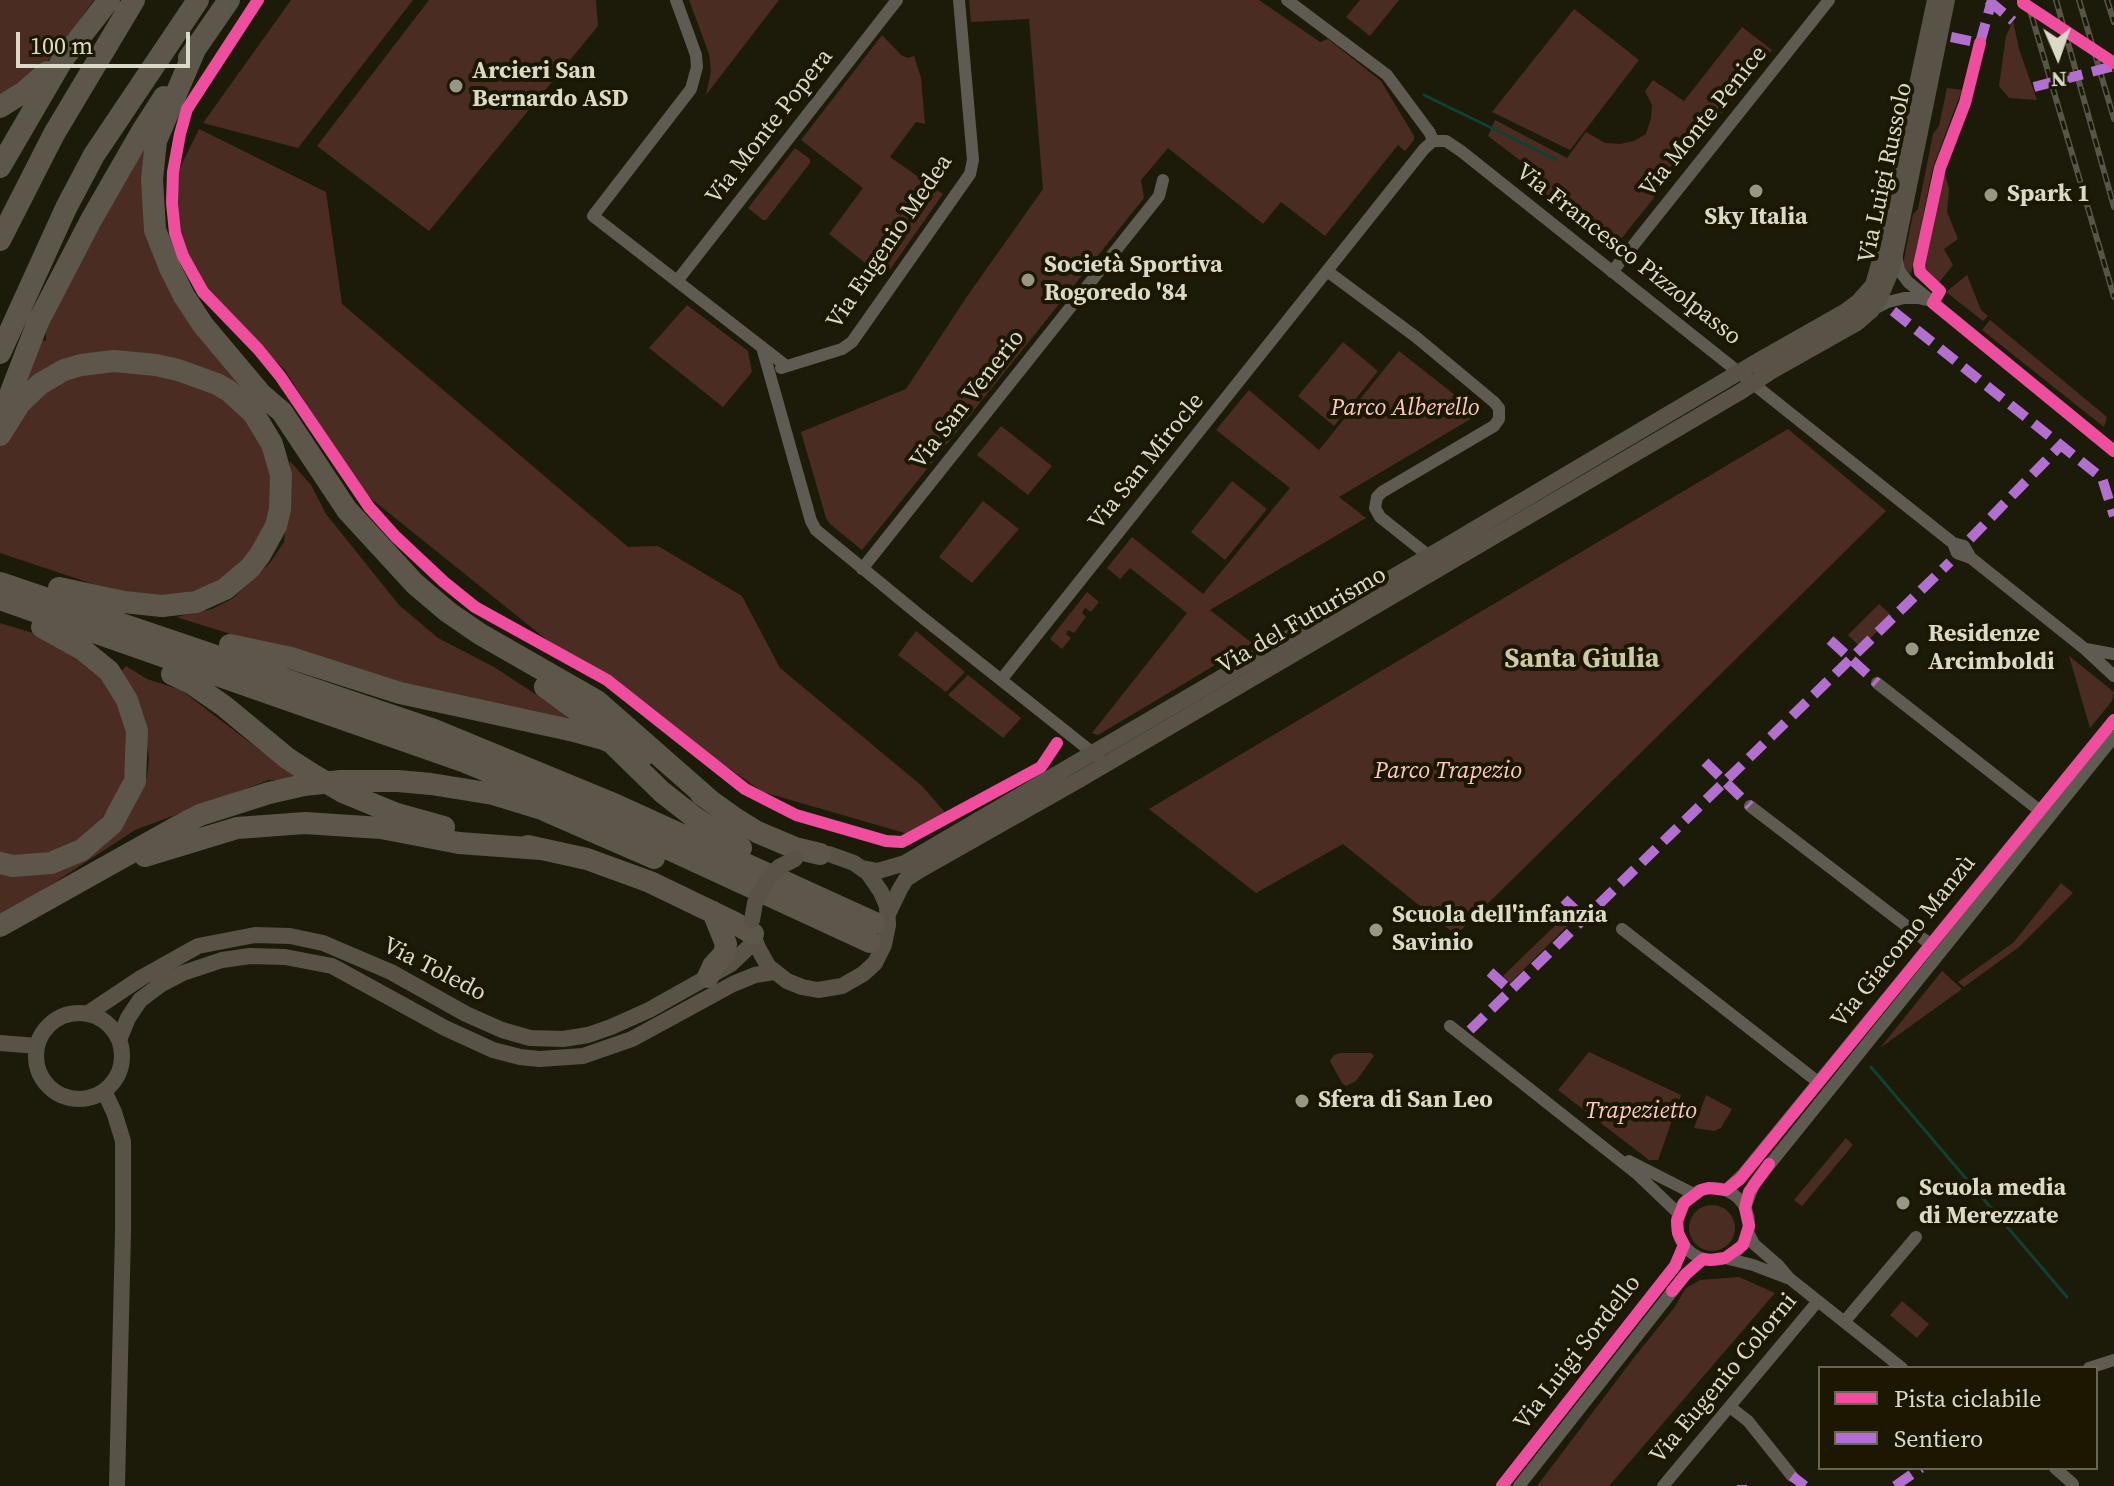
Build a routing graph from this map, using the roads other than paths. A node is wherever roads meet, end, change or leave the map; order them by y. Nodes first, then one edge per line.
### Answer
1 (109, 0) edge
2 (134, 0) edge
3 (198, 0) edge
4 (229, 0) edge
5 (676, 0) edge
6 (897, 0) edge
7 (959, 0) edge
8 (1287, 0) edge
9 (1829, 0) edge
10 (1935, 0) edge
11 (1947, 0) edge
12 (196, 47) junction
13 (63, 59) junction
14 (0, 107) edge
15 (1433, 141) junction
16 (0, 167) edge
17 (1163, 180) dead end
18 (0, 240) edge
19 (1895, 252) junction
20 (1327, 271) junction
21 (1612, 272) junction
22 (677, 281) junction
23 (1933, 303) junction
24 (1871, 311) junction
25 (762, 347) junction
26 (0, 353) edge
27 (785, 365) junction
28 (1740, 372) junction
29 (772, 382) junction
30 (1754, 383) junction
31 (261, 394) junction
32 (0, 419) edge
33 (0, 435) edge
34 (2114, 451) edge
35 (1429, 556) junction
36 (0, 568) edge
37 (862, 569) junction
38 (0, 583) edge
39 (59, 588) junction
40 (0, 599) edge
41 (0, 613) edge
42 (42, 627) junction
43 (230, 645) junction
44 (2085, 649) junction
45 (2114, 654) edge
46 (172, 674) junction
47 (2114, 676) edge
48 (1001, 680) junction
49 (1877, 683) dead end
50 (2114, 720) edge
51 (2114, 737) edge
52 (1092, 752) junction
53 (1106, 763) junction
54 (712, 802) junction
55 (1750, 806) dead end
56 (542, 809) junction
57 (2039, 810) junction
58 (741, 848) junction
59 (541, 849) junction
60 (820, 854) junction
61 (0, 863) edge
62 (862, 868) junction
63 (66, 889) junction
64 (819, 897) junction
65 (713, 912) junction
66 (0, 926) edge
67 (1622, 929) dead end
68 (848, 931) junction
69 (754, 932) junction
70 (879, 932) junction
71 (1930, 944) junction
72 (774, 972) junction
73 (715, 983) junction
74 (87, 1014) junction
75 (1450, 1026) dead end
76 (119, 1040) junction
77 (0, 1043) edge
78 (37, 1046) junction
79 (1818, 1082) junction
80 (104, 1091) junction
81 (1606, 1150) junction
82 (1726, 1190) junction
83 (1694, 1194) junction
84 (1745, 1208) junction
85 (1679, 1214) junction
86 (1748, 1232) junction
87 (1916, 1237) dead end
88 (1684, 1245) junction
89 (1725, 1258) junction
90 (1703, 1259) junction
91 (1789, 1278) junction
92 (1818, 1301) junction
93 (1844, 1322) junction
94 (1899, 1366) edge
95 (1730, 1407) junction
96 (2057, 1470) edge
97 (1792, 1476) dead end
98 (2073, 1485) edge
99 (117, 1486) edge
100 (1502, 1486) edge
101 (1519, 1486) edge
102 (1663, 1486) edge

1 - 13 highway
2 - 18 highway
3 - 26 highway
4 - 12 highway
5 - 22 street
6 - 22 street, Via Monte Popera
7 - 27 street, Via Eugenio Medea
8 - 15 street
9 - 21 street, Via Monte Penice
10 - 28 street, Via Luigi Russolo
11 - 19 street, Via Luigi Russolo
12 - 31 highway
12 - 32 highway
13 - 14 highway
13 - 16 highway
15 - 20 street, Via San Mirocle
15 - 21 street, Via Francesco Pizzolpasso
17 - 37 street, Via San Venerio
19 - 23 street
19 - 24 street, Via Luigi Russolo
20 - 35 street
20 - 48 street, Via San Mirocle
21 - 28 street, Via Francesco Pizzolpasso
22 - 25 street
23 - 24 street
23 - 34 street
24 - 30 street, Via Luigi Russolo
25 - 27 street
25 - 29 street
27 - 29 street
28 - 30 street, Via Francesco Pizzolpasso
28 - 35 street, Via del Futurismo
29 - 37 street
30 - 44 street, Via Francesco Pizzolpasso
30 - 53 street, Via del Futurismo
31 - 54 highway
31 - 58 highway
33 - 39 highway
35 - 52 street, Via del Futurismo
36 - 39 highway
37 - 48 street
38 - 64 highway
39 - 43 highway
40 - 68 highway
41 - 42 highway
42 - 46 highway
42 - 61 highway
43 - 54 highway, bridge
43 - 58 highway
44 - 45 street, Via Francesco Pizzolpasso
44 - 47 street, Via Francesco Pizzolpasso
46 - 56 highway
46 - 59 highway, bridge
48 - 52 street
49 - 57 street
50 - 57 street, Via Giacomo Manzù
51 - 84 street, Via Giacomo Manzù
52 - 53 street
52 - 62 street, Via del Futurismo
53 - 70 street, Via del Futurismo
54 - 60 highway
55 - 71 street
56 - 63 highway
56 - 68 highway
57 - 71 street, Via Giacomo Manzù
58 - 64 highway
59 - 63 highway
59 - 65 highway
60 - 62 street
60 - 69 street, bridge
62 - 70 street
63 - 66 highway
64 - 70 highway
65 - 69 highway
65 - 73 highway
67 - 79 street
68 - 70 highway
69 - 72 street
69 - 73 street, Via Toledo
70 - 72 street
71 - 79 street, Via Giacomo Manzù
72 - 73 street, Via Toledo
73 - 74 street, Via Toledo
73 - 76 street, Via Toledo
74 - 76 street
74 - 78 street
75 - 81 street
76 - 80 street
77 - 78 street
78 - 80 street
79 - 82 street, Via Giacomo Manzù
80 - 99 street
81 - 83 street
81 - 85 street
82 - 83 street
82 - 84 street
83 - 85 street
84 - 86 street
85 - 88 street
86 - 89 street
86 - 91 street
87 - 93 street
88 - 90 street
88 - 100 street, Via Luigi Sordello
89 - 90 street
89 - 91 street
90 - 101 street, Via Luigi Sordello
91 - 92 street
92 - 93 street
92 - 95 street, Via Eugenio Colorni
93 - 94 street
95 - 97 street
95 - 102 street, Via Eugenio Colorni
96 - 98 street

